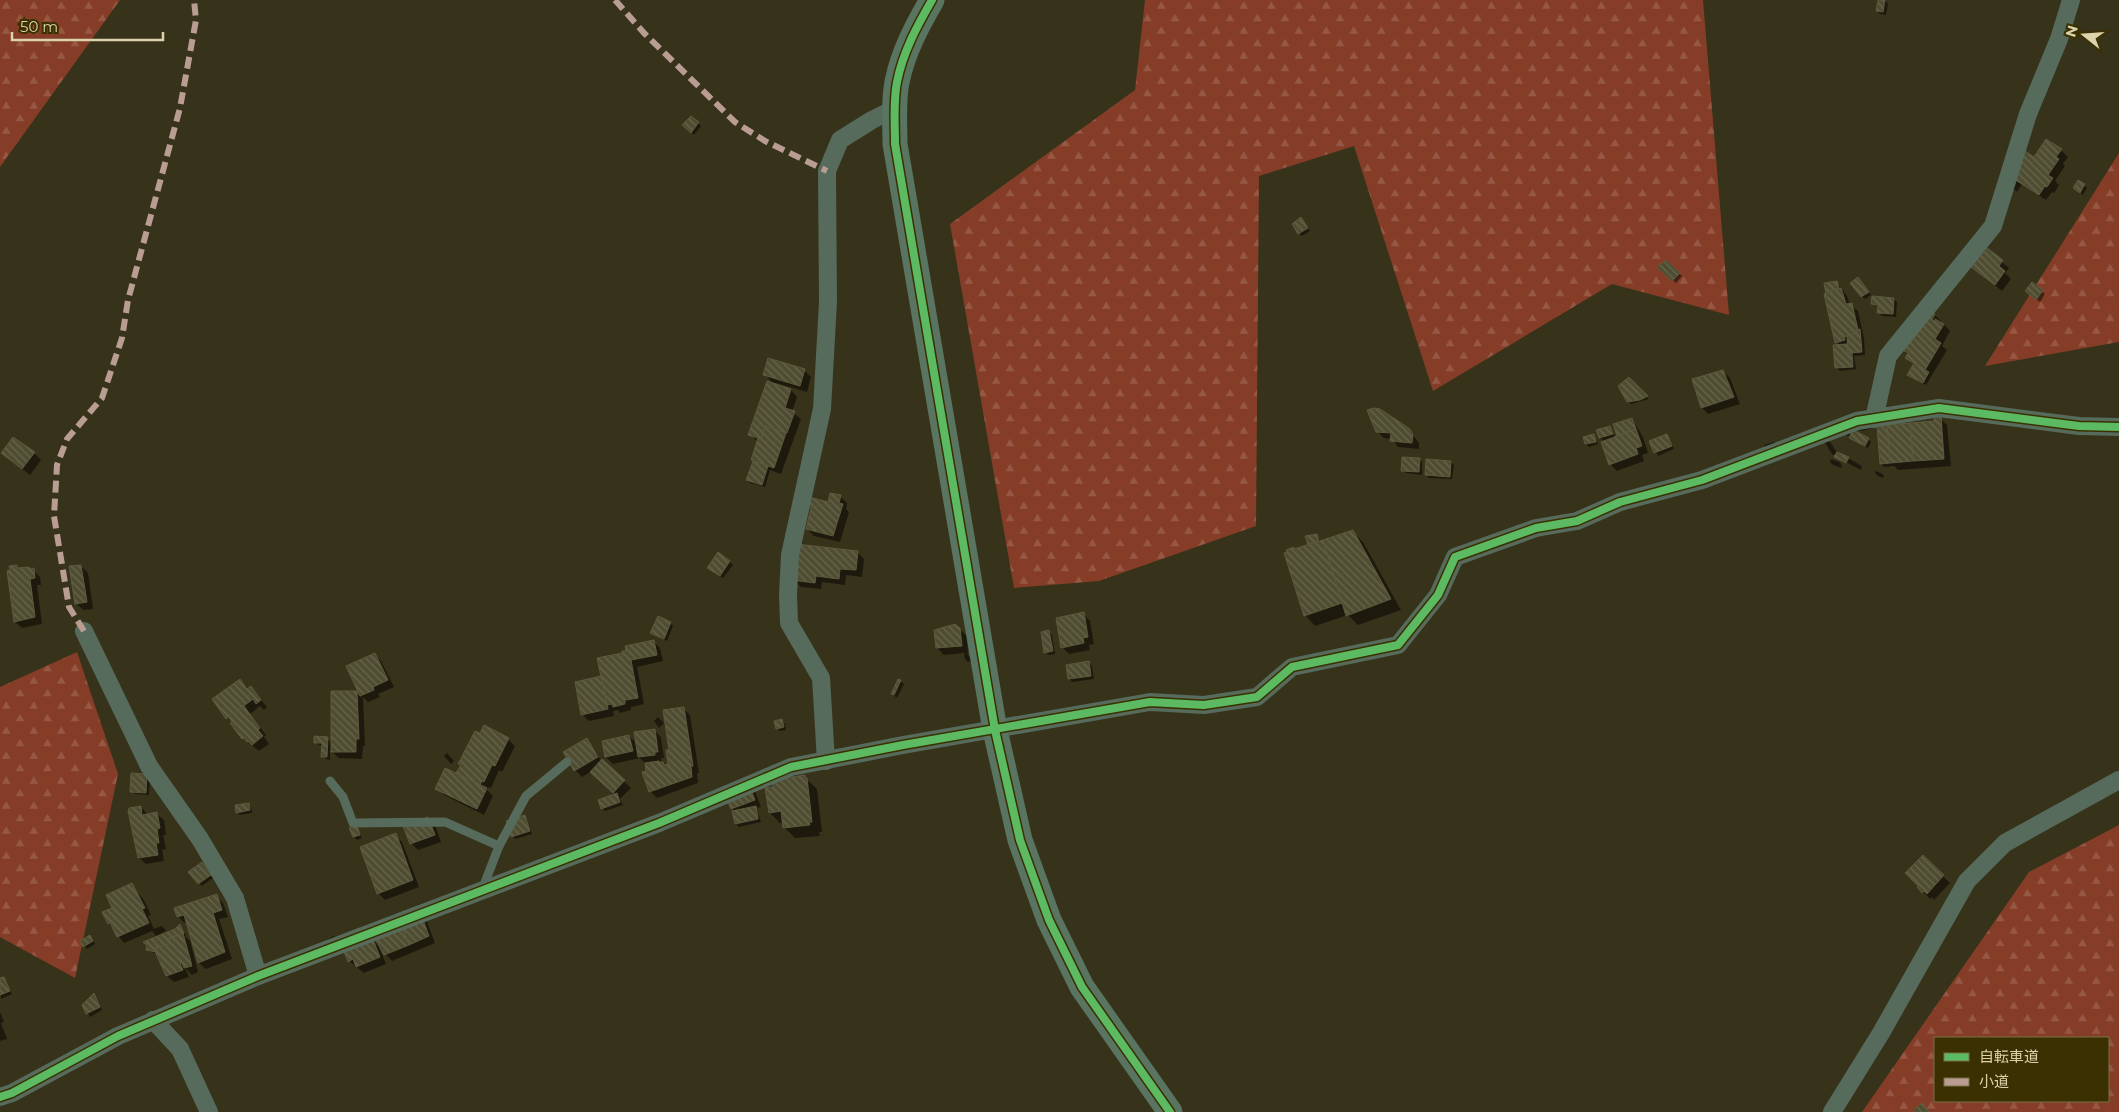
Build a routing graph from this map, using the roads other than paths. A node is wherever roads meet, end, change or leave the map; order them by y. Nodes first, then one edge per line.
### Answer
1 (932, 0) edge
2 (2071, 0) edge
3 (894, 110) junction
4 (1874, 419) junction
5 (2119, 427) edge
6 (84, 631) dead end
7 (995, 730) junction
8 (826, 761) junction
9 (566, 762) dead end
10 (2119, 780) edge
11 (330, 781) dead end
12 (499, 846) junction
13 (482, 890) junction
14 (258, 976) junction
15 (153, 1020) junction
16 (0, 1096) edge
17 (208, 1112) edge
18 (1170, 1112) edge
19 (1832, 1112) edge

1 - 3 street
2 - 4 street
3 - 7 street
3 - 8 street
4 - 5 street
4 - 7 street
6 - 14 street
7 - 8 street
7 - 18 street
8 - 13 street
9 - 12 lane
10 - 19 street
11 - 12 lane
12 - 13 lane
13 - 14 street
14 - 15 street
15 - 16 street
15 - 17 street

